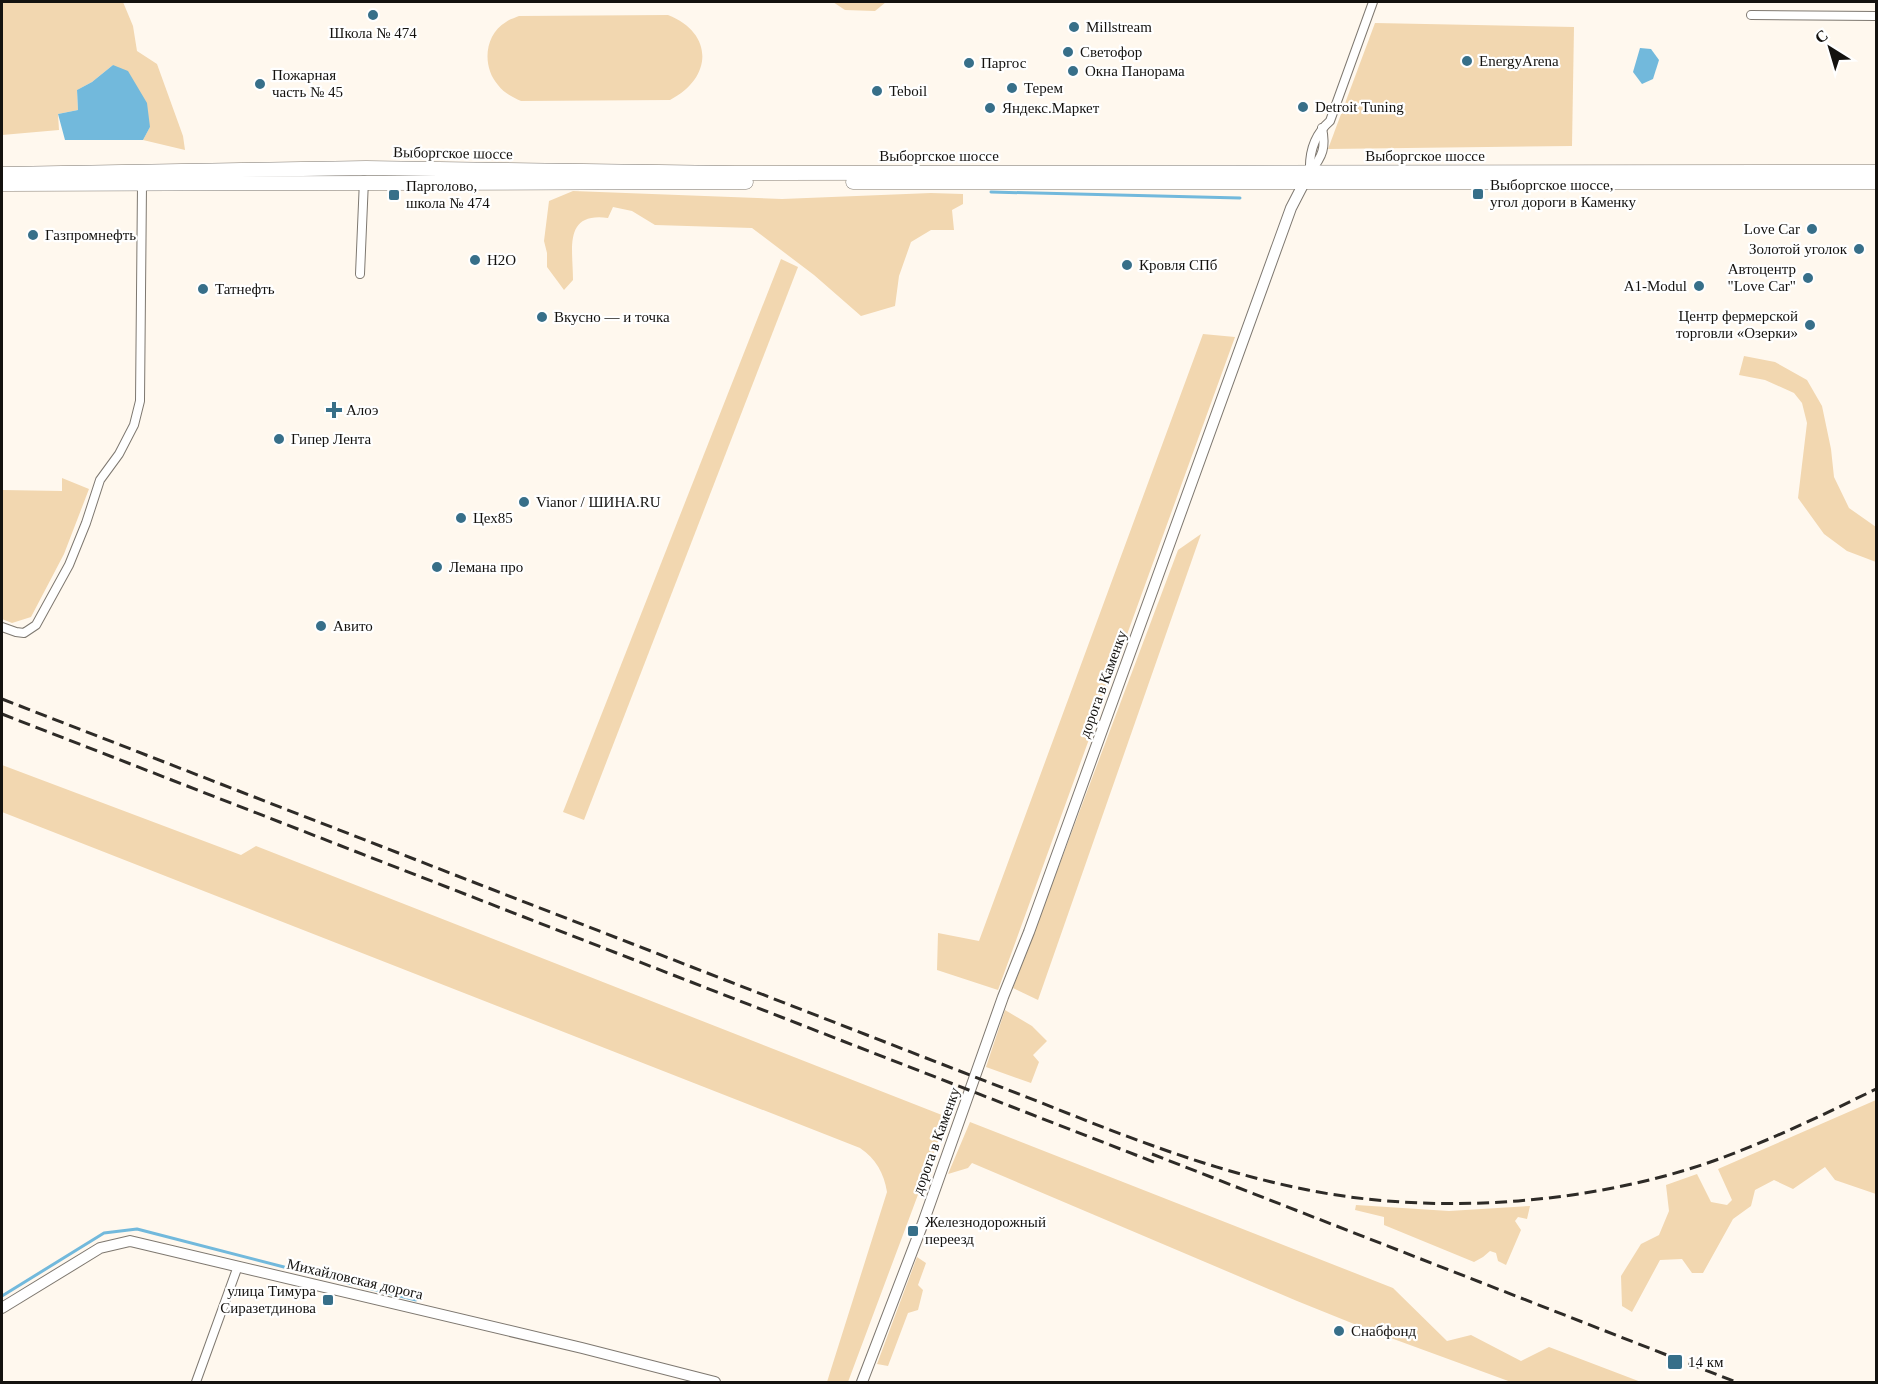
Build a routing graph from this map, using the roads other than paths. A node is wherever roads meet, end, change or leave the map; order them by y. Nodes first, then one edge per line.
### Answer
1 (1373, 2) edge
2 (1751, 15) dead end
3 (1876, 16) edge
4 (366, 168) junction
5 (1876, 172) edge
6 (2, 174) edge
7 (1307, 177) junction
8 (1876, 182) edge
9 (2, 184) edge
10 (142, 184) junction
11 (363, 184) junction
12 (360, 274) dead end
13 (2, 627) edge
14 (238, 1266) junction
15 (2, 1308) edge
16 (196, 1383) edge
17 (715, 1383) edge
18 (862, 1383) edge

1 - 7 street, дорога в Каменку
2 - 3 street
4 - 6 main road, Выборгское шоссе
4 - 7 main road, Выборгское шоссе
4 - 11 street
5 - 7 main road, Выборгское шоссе
7 - 8 main road, Выборгское шоссе
7 - 11 main road, Выборгское шоссе
7 - 18 street, дорога в Каменку
9 - 10 main road, Выборгское шоссе
10 - 11 main road, Выборгское шоссе
10 - 13 street
11 - 12 street
14 - 15 street, Михайловская дорога
14 - 16 street
14 - 17 street, Михайловская дорога

